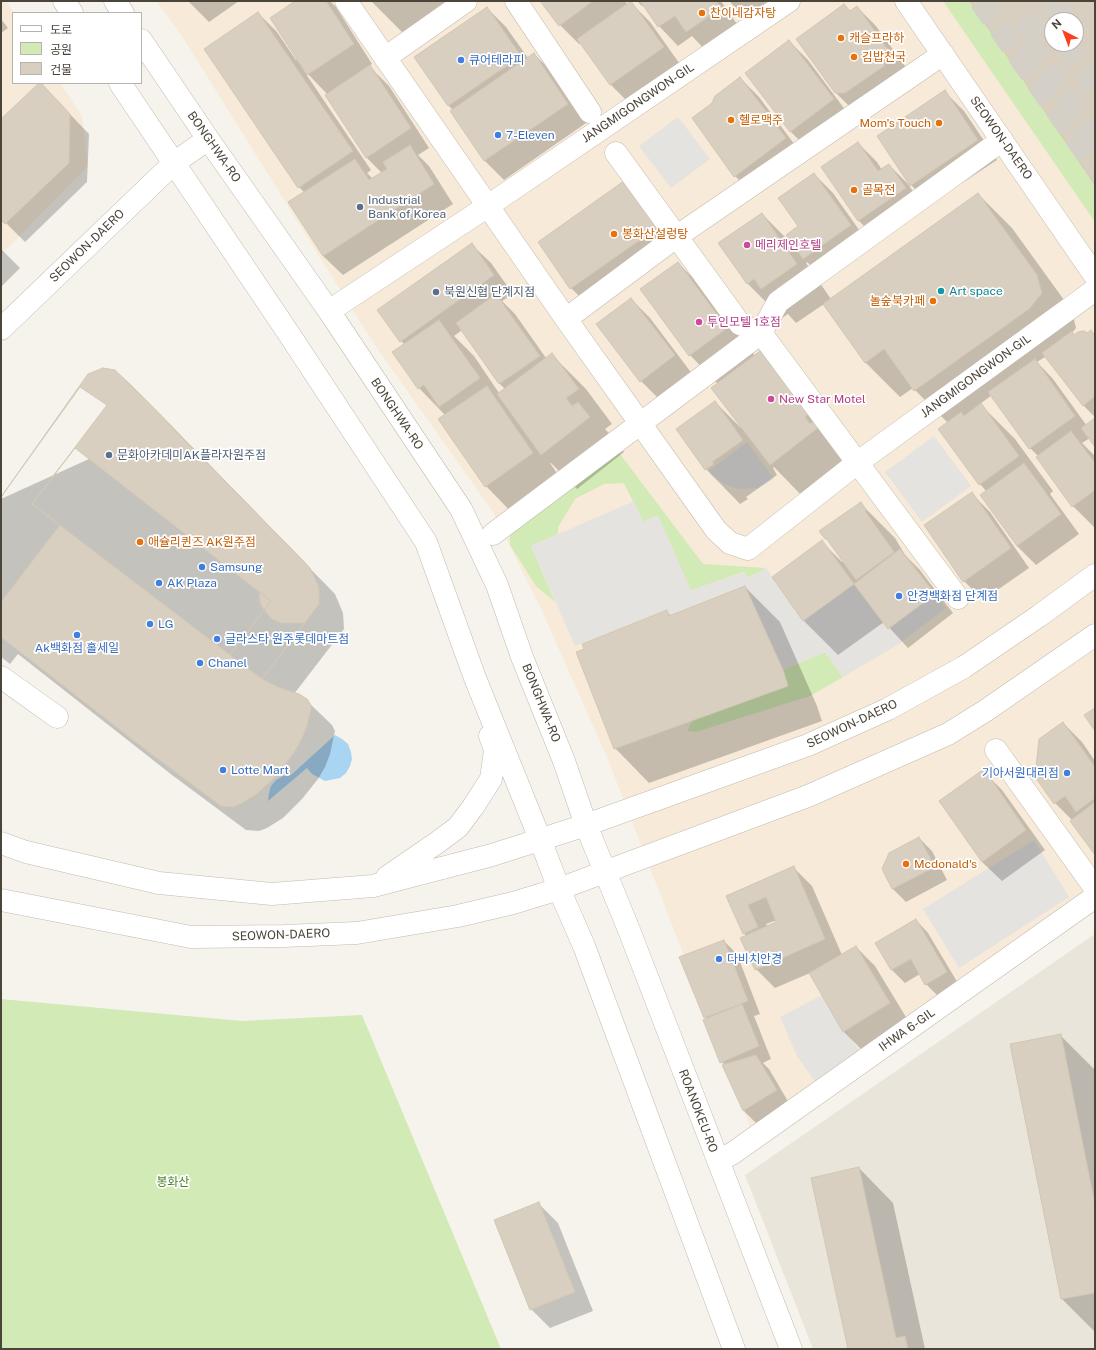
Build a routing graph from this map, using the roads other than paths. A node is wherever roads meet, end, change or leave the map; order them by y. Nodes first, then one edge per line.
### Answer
1 (64, 1) edge
2 (115, 1) edge
3 (346, 1) edge
4 (466, 1) edge
5 (516, 1) edge
6 (789, 1) edge
7 (906, 1) edge
8 (71, 12) edge
9 (122, 12) edge
10 (142, 41) edge
11 (943, 54) junction
12 (386, 58) junction
13 (121, 84) edge
14 (590, 112) dead end
15 (208, 139) junction
16 (1002, 140) junction
17 (616, 153) dead end
18 (174, 163) junction
19 (488, 206) junction
20 (676, 237) junction
21 (1095, 276) edge
22 (1095, 290) edge
23 (329, 311) junction
24 (566, 318) junction
25 (1, 330) edge
26 (761, 333) junction
27 (641, 424) junction
28 (857, 463) junction
29 (493, 534) dead end
30 (1095, 576) edge
31 (958, 598) dead end
32 (1095, 635) edge
33 (1, 677) edge
34 (475, 678) junction
35 (57, 718) dead end
36 (996, 750) dead end
37 (586, 825) junction
38 (540, 839) junction
39 (1, 843) edge
40 (605, 873) junction
41 (373, 886) junction
42 (1095, 888) edge
43 (559, 889) junction
44 (1095, 897) edge
45 (1, 900) edge
46 (718, 1162) junction
47 (734, 1349) edge
48 (791, 1349) edge

1 - 8 street
2 - 9 street
3 - 12 street, JANGMIGONGWON-GIL
4 - 12 street
5 - 14 street, JANGMIGONGWON-GIL
6 - 19 street, JANGMIGONGWON-GIL
7 - 11 street, SEOWON-DAERO
10 - 15 street, BONGHWA-RO
11 - 16 street, SEOWON-DAERO
11 - 20 street
12 - 19 street, JANGMIGONGWON-GIL
13 - 18 street
15 - 18 street, SEOWON-DAERO
15 - 23 street, BONGHWA-RO
16 - 21 street, SEOWON-DAERO
16 - 26 street
17 - 20 street
18 - 25 street, SEOWON-DAERO
18 - 34 street
19 - 23 street, JANGMIGONGWON-GIL
19 - 24 street, JANGMIGONGWON-GIL
20 - 24 street
20 - 26 street
22 - 28 street, JANGMIGONGWON-GIL
23 - 37 street, BONGHWA-RO
24 - 27 street, JANGMIGONGWON-GIL
26 - 27 street
26 - 28 street
27 - 28 street, JANGMIGONGWON-GIL
27 - 29 street
28 - 31 street
30 - 37 street, SEOWON-DAERO
32 - 40 street
33 - 35 street
34 - 38 street
34 - 41 street
36 - 42 street
37 - 38 street, SEOWON-DAERO
37 - 40 street, BONGHWA-RO
38 - 41 street
38 - 43 street
39 - 41 street
40 - 43 street, SEOWON-DAERO
40 - 46 street, ROANOKEU-RO
43 - 45 street, SEOWON-DAERO
43 - 47 street
44 - 46 street, IHWA 6-GIL
46 - 48 street, ROANOKEU-RO

